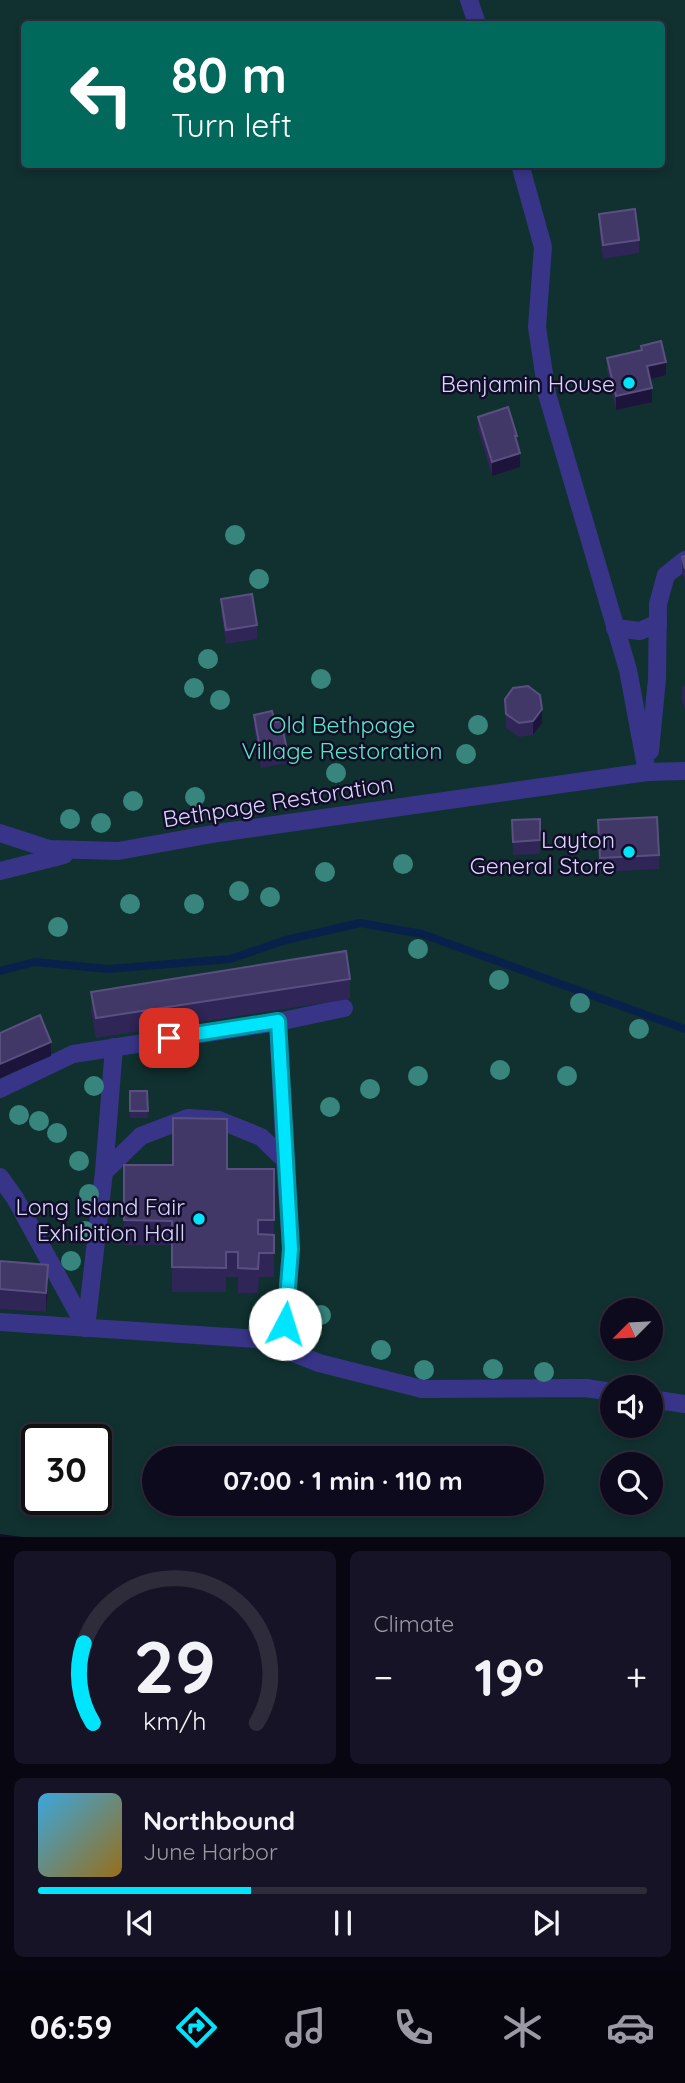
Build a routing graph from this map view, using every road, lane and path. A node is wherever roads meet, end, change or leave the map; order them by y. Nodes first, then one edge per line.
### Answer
1 (469, 0) edge
2 (476, 21) edge
3 (521, 168) edge
4 (685, 560) edge
5 (657, 623) junction
6 (615, 628) junction
7 (685, 771) edge
8 (648, 772) junction
9 (0, 833) edge
10 (83, 850) junction
11 (0, 872) edge
12 (344, 1008) dead end
13 (278, 1021) junction
14 (114, 1047) junction
15 (0, 1089) edge
16 (285, 1160) junction
17 (104, 1172) junction
18 (0, 1177) edge
19 (0, 1322) edge
20 (86, 1328) junction
21 (283, 1349) junction
22 (600, 1390) edge
23 (663, 1401) edge
24 (685, 1404) edge

1 - 2 street
3 - 6 street
4 - 5 street
5 - 6 street
5 - 8 street
6 - 8 street
7 - 8 street, Bethpage Restoration
8 - 10 street, Bethpage Restoration
9 - 10 street, Bethpage Restoration
10 - 11 street
12 - 13 street
13 - 14 street
13 - 16 street
14 - 15 street
14 - 17 street
16 - 17 street
16 - 21 street
17 - 20 street
18 - 20 street
19 - 20 street
20 - 21 street
21 - 22 street
23 - 24 street

